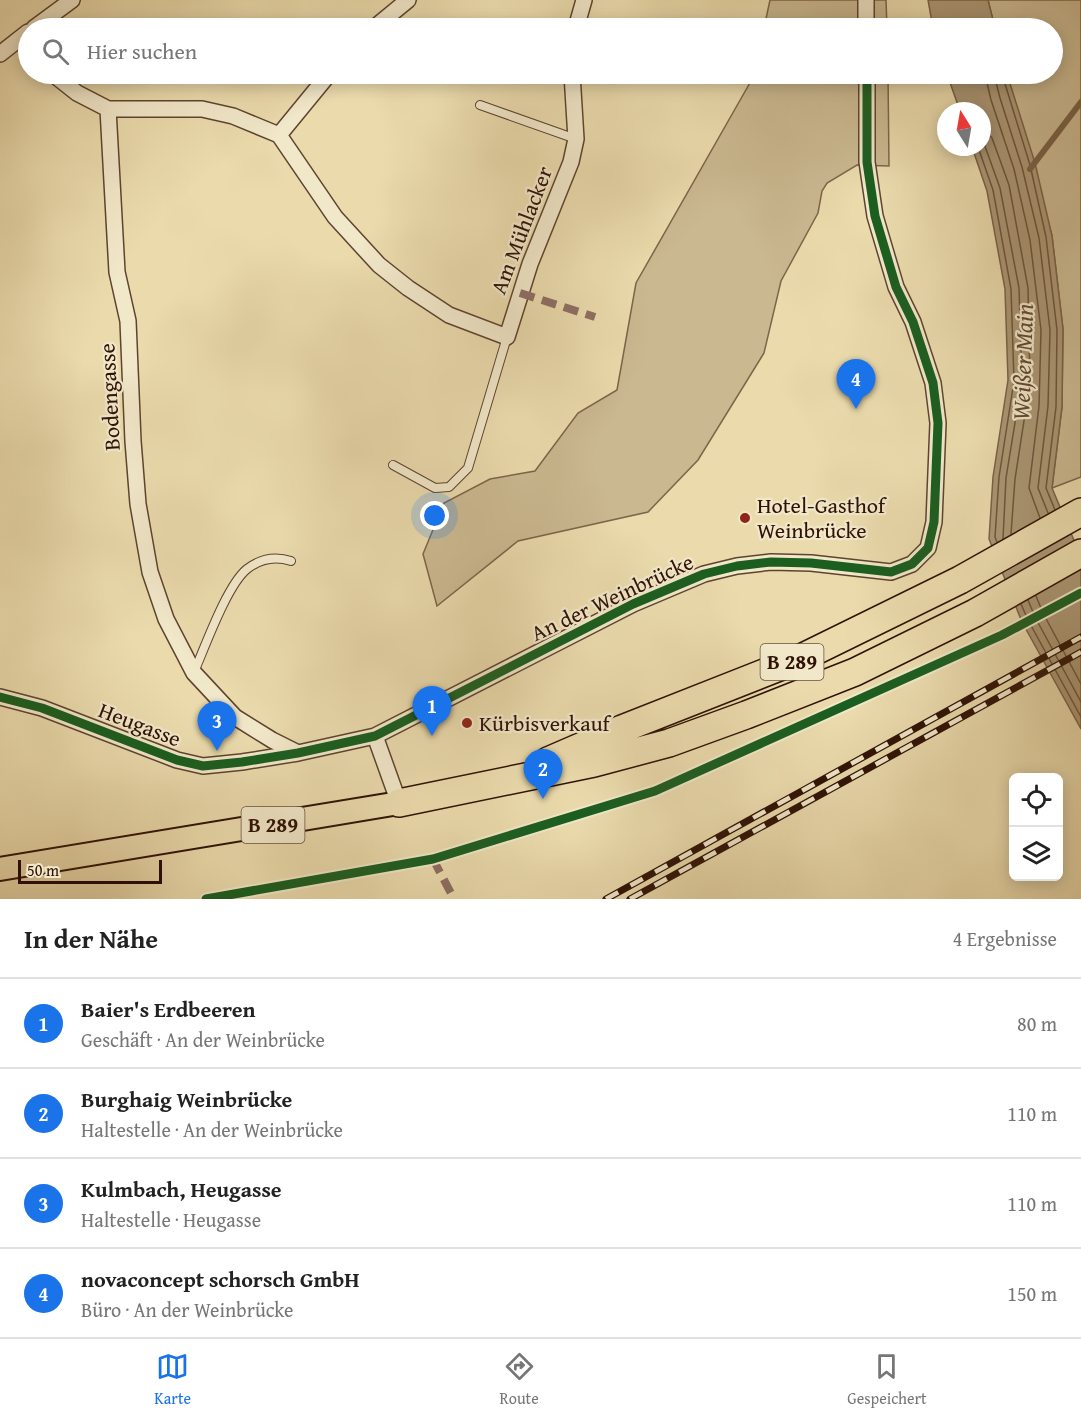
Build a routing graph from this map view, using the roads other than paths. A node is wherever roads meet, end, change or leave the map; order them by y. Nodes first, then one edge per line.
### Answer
1 (72, 0) edge
2 (408, 0) edge
3 (585, 0) edge
4 (866, 0) edge
5 (50, 18) edge
6 (386, 18) edge
7 (579, 18) edge
8 (866, 18) edge
9 (18, 42) edge
10 (0, 54) edge
11 (66, 84) edge
12 (321, 84) edge
13 (573, 84) edge
14 (867, 84) edge
15 (480, 105) dead end
16 (108, 109) junction
17 (279, 135) junction
18 (576, 140) junction
19 (507, 337) junction
20 (393, 465) dead end
21 (1081, 512) edge
22 (1081, 553) edge
23 (291, 561) dead end
24 (194, 674) junction
25 (0, 697) edge
26 (375, 736) junction
27 (298, 753) junction
28 (506, 780) junction
29 (399, 803) junction
30 (0, 869) edge

1 - 5 street
2 - 6 street
3 - 7 street
4 - 8 street
9 - 10 street
11 - 16 street
12 - 17 street
13 - 18 street, Am Mühlacker
14 - 26 street, An der Weinbrücke
15 - 18 lane
16 - 17 street
16 - 24 street, Bodengasse
17 - 19 street
18 - 19 street, Am Mühlacker
19 - 20 lane, Am Mühlacker
21 - 28 highway, B 289
22 - 28 highway, B 289
23 - 24 lane
24 - 27 street, Bodengasse
25 - 27 street, Heugasse
26 - 27 street, Heugasse
26 - 29 street
28 - 29 highway, B 289
29 - 30 main road, B 289

